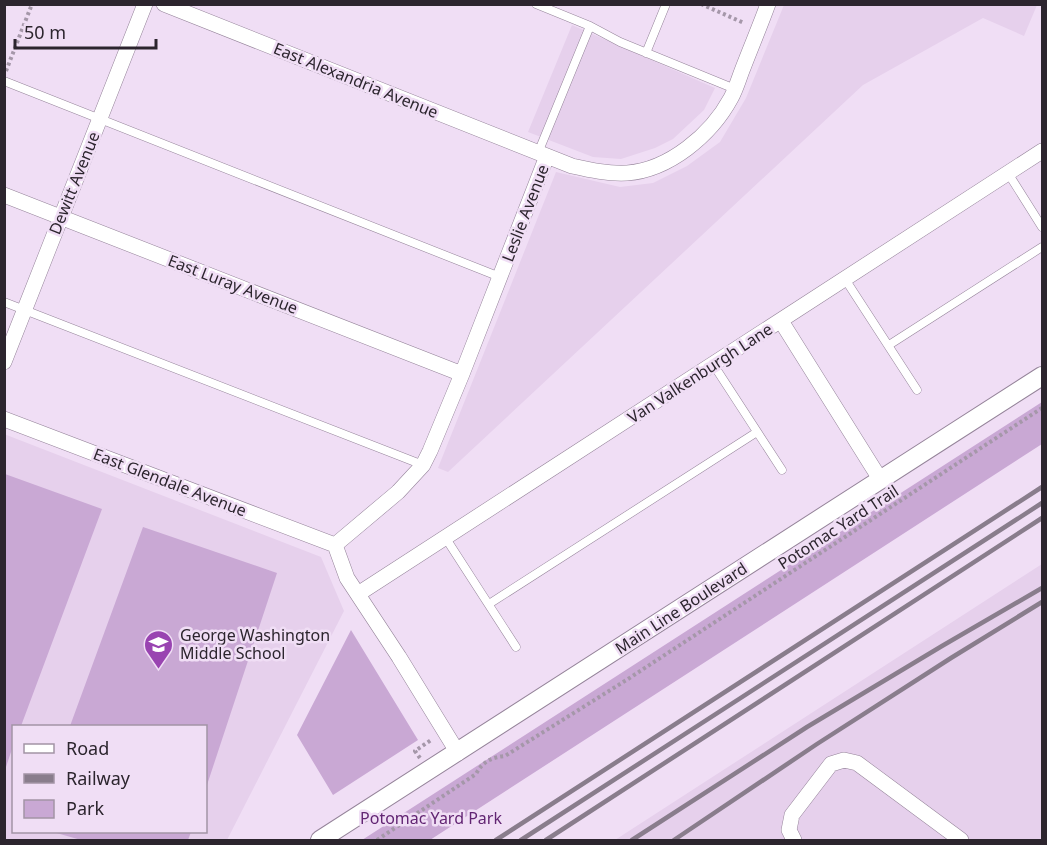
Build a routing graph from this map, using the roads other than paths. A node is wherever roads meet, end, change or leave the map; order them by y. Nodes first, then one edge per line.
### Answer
1 (145, 4) edge
2 (164, 4) edge
3 (536, 4) edge
4 (666, 4) edge
5 (768, 4) edge
6 (590, 26) junction
7 (646, 53) junction
8 (4, 81) edge
9 (735, 89) junction
10 (100, 119) junction
11 (1042, 151) edge
12 (543, 154) junction
13 (1008, 173) junction
14 (4, 195) edge
15 (61, 217) junction
16 (1042, 227) edge
17 (1042, 247) edge
18 (500, 277) junction
19 (845, 279) junction
20 (4, 302) edge
21 (24, 310) junction
22 (781, 321) junction
23 (889, 345) junction
24 (4, 362) edge
25 (714, 364) junction
26 (462, 374) junction
27 (1042, 376) edge
28 (917, 390) dead end
29 (4, 419) edge
30 (757, 432) junction
31 (423, 465) junction
32 (782, 470) dead end
33 (880, 479) junction
34 (445, 536) junction
35 (341, 541) junction
36 (358, 594) junction
37 (489, 604) junction
38 (516, 647) dead end
39 (458, 753) junction
40 (320, 840) edge
41 (794, 840) edge
42 (961, 840) edge

1 - 10 street, Dewitt Avenue
2 - 12 street, East Alexandria Avenue
3 - 6 lane
4 - 7 lane
5 - 9 street, Leslie Avenue
6 - 7 lane
6 - 12 lane
7 - 9 lane
8 - 10 lane
9 - 12 street, Leslie Avenue
10 - 15 street, Dewitt Avenue
10 - 18 lane
11 - 13 street, Van Valkenburgh Lane
12 - 18 street, Leslie Avenue
13 - 16 lane
13 - 19 street, Van Valkenburgh Lane
14 - 15 street, East Luray Avenue
15 - 21 street, Dewitt Avenue
15 - 26 street, East Luray Avenue
17 - 23 lane
18 - 26 street, Leslie Avenue
19 - 22 street, Van Valkenburgh Lane
19 - 23 lane
20 - 21 lane
21 - 24 street, Dewitt Avenue
21 - 31 lane
22 - 25 street, Van Valkenburgh Lane
22 - 33 street
23 - 28 lane
25 - 30 lane
25 - 34 street, Van Valkenburgh Lane
26 - 31 street, Leslie Avenue
27 - 33 street, Main Line Boulevard
29 - 35 street, East Glendale Avenue
30 - 32 lane
30 - 37 lane
31 - 35 street, Leslie Avenue
33 - 39 street, Main Line Boulevard
34 - 36 street, Van Valkenburgh Lane
34 - 37 lane
35 - 36 street
36 - 39 street
37 - 38 lane
39 - 40 street, Main Line Boulevard
41 - 42 street

